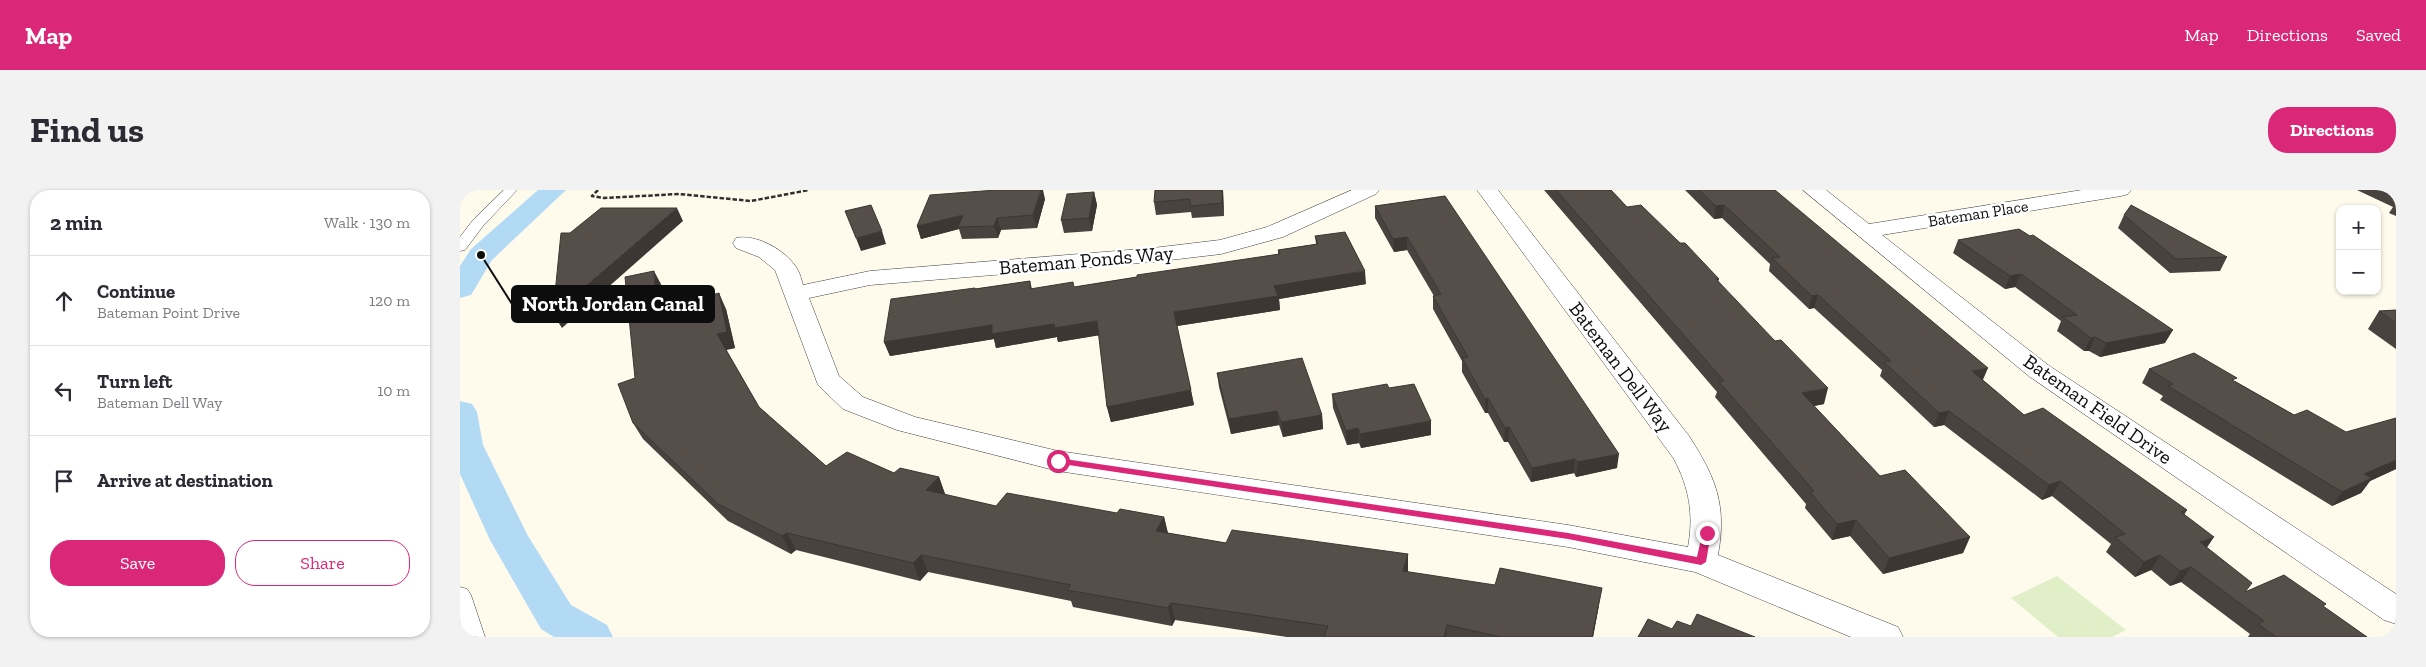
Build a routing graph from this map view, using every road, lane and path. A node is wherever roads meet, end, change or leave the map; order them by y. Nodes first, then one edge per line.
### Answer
1 (511, 190) edge
2 (598, 190) edge
3 (809, 190) edge
4 (1369, 190) edge
5 (1487, 190) edge
6 (1813, 190) edge
7 (2121, 190) edge
8 (1865, 231) junction
9 (744, 243) dead end
10 (460, 247) edge
11 (794, 294) junction
12 (1701, 562) junction
13 (460, 595) edge
14 (2396, 610) edge
15 (474, 637) edge
16 (1886, 637) edge

1 - 10 lane
2 - 3 path
4 - 11 street, Bateman Ponds Way
5 - 12 street, Bateman Dell Way
6 - 8 street, Bateman Field Drive
7 - 8 street, Bateman Place
8 - 14 street, Bateman Field Drive
9 - 11 street
11 - 12 street
12 - 16 street
13 - 15 lane

